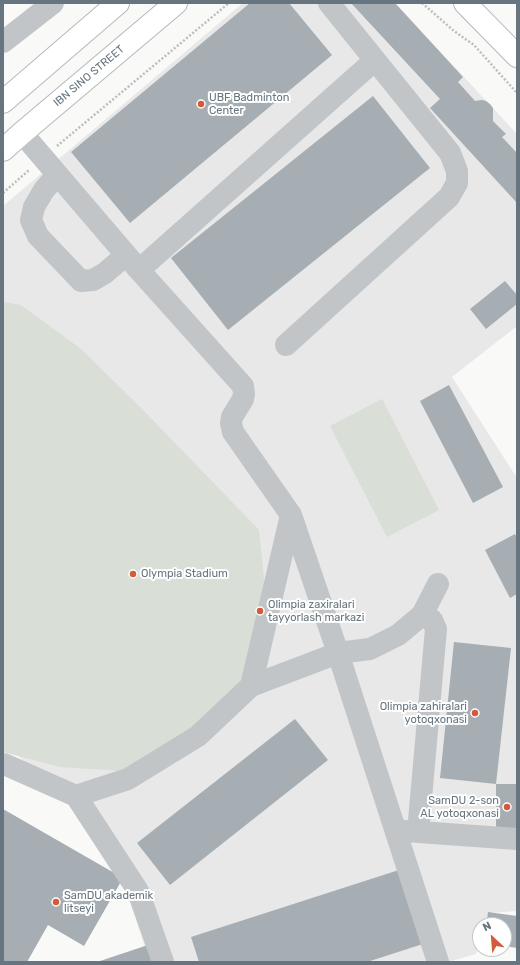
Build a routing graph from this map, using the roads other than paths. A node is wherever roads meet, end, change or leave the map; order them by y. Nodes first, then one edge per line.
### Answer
1 (53, 3) edge
2 (118, 3) edge
3 (176, 3) edge
4 (329, 3) edge
5 (465, 3) edge
6 (3, 42) edge
7 (517, 56) edge
8 (375, 60) junction
9 (3, 102) edge
10 (22, 133) junction
11 (3, 150) edge
12 (57, 175) junction
13 (133, 263) junction
14 (286, 345) dead end
15 (291, 515) junction
16 (438, 584) dead end
17 (422, 615) junction
18 (338, 653) junction
19 (251, 686) junction
20 (4, 764) dead end
21 (76, 796) junction
22 (396, 831) junction
23 (418, 832) junction
24 (517, 838) edge
25 (163, 962) edge
26 (438, 962) edge

1 - 6 lane
2 - 9 main road
3 - 10 main road, IBN SINO STREET
4 - 8 lane
5 - 7 main road
8 - 13 lane
8 - 14 lane
10 - 11 main road, IBN SINO STREET
10 - 12 lane
12 - 13 lane
12 - 13 lane
13 - 15 lane
15 - 18 lane
15 - 19 lane
16 - 17 lane
17 - 18 lane
17 - 23 lane
18 - 19 lane
18 - 22 lane
19 - 21 lane
20 - 21 lane
21 - 25 lane
22 - 23 lane
22 - 26 lane
23 - 24 lane

